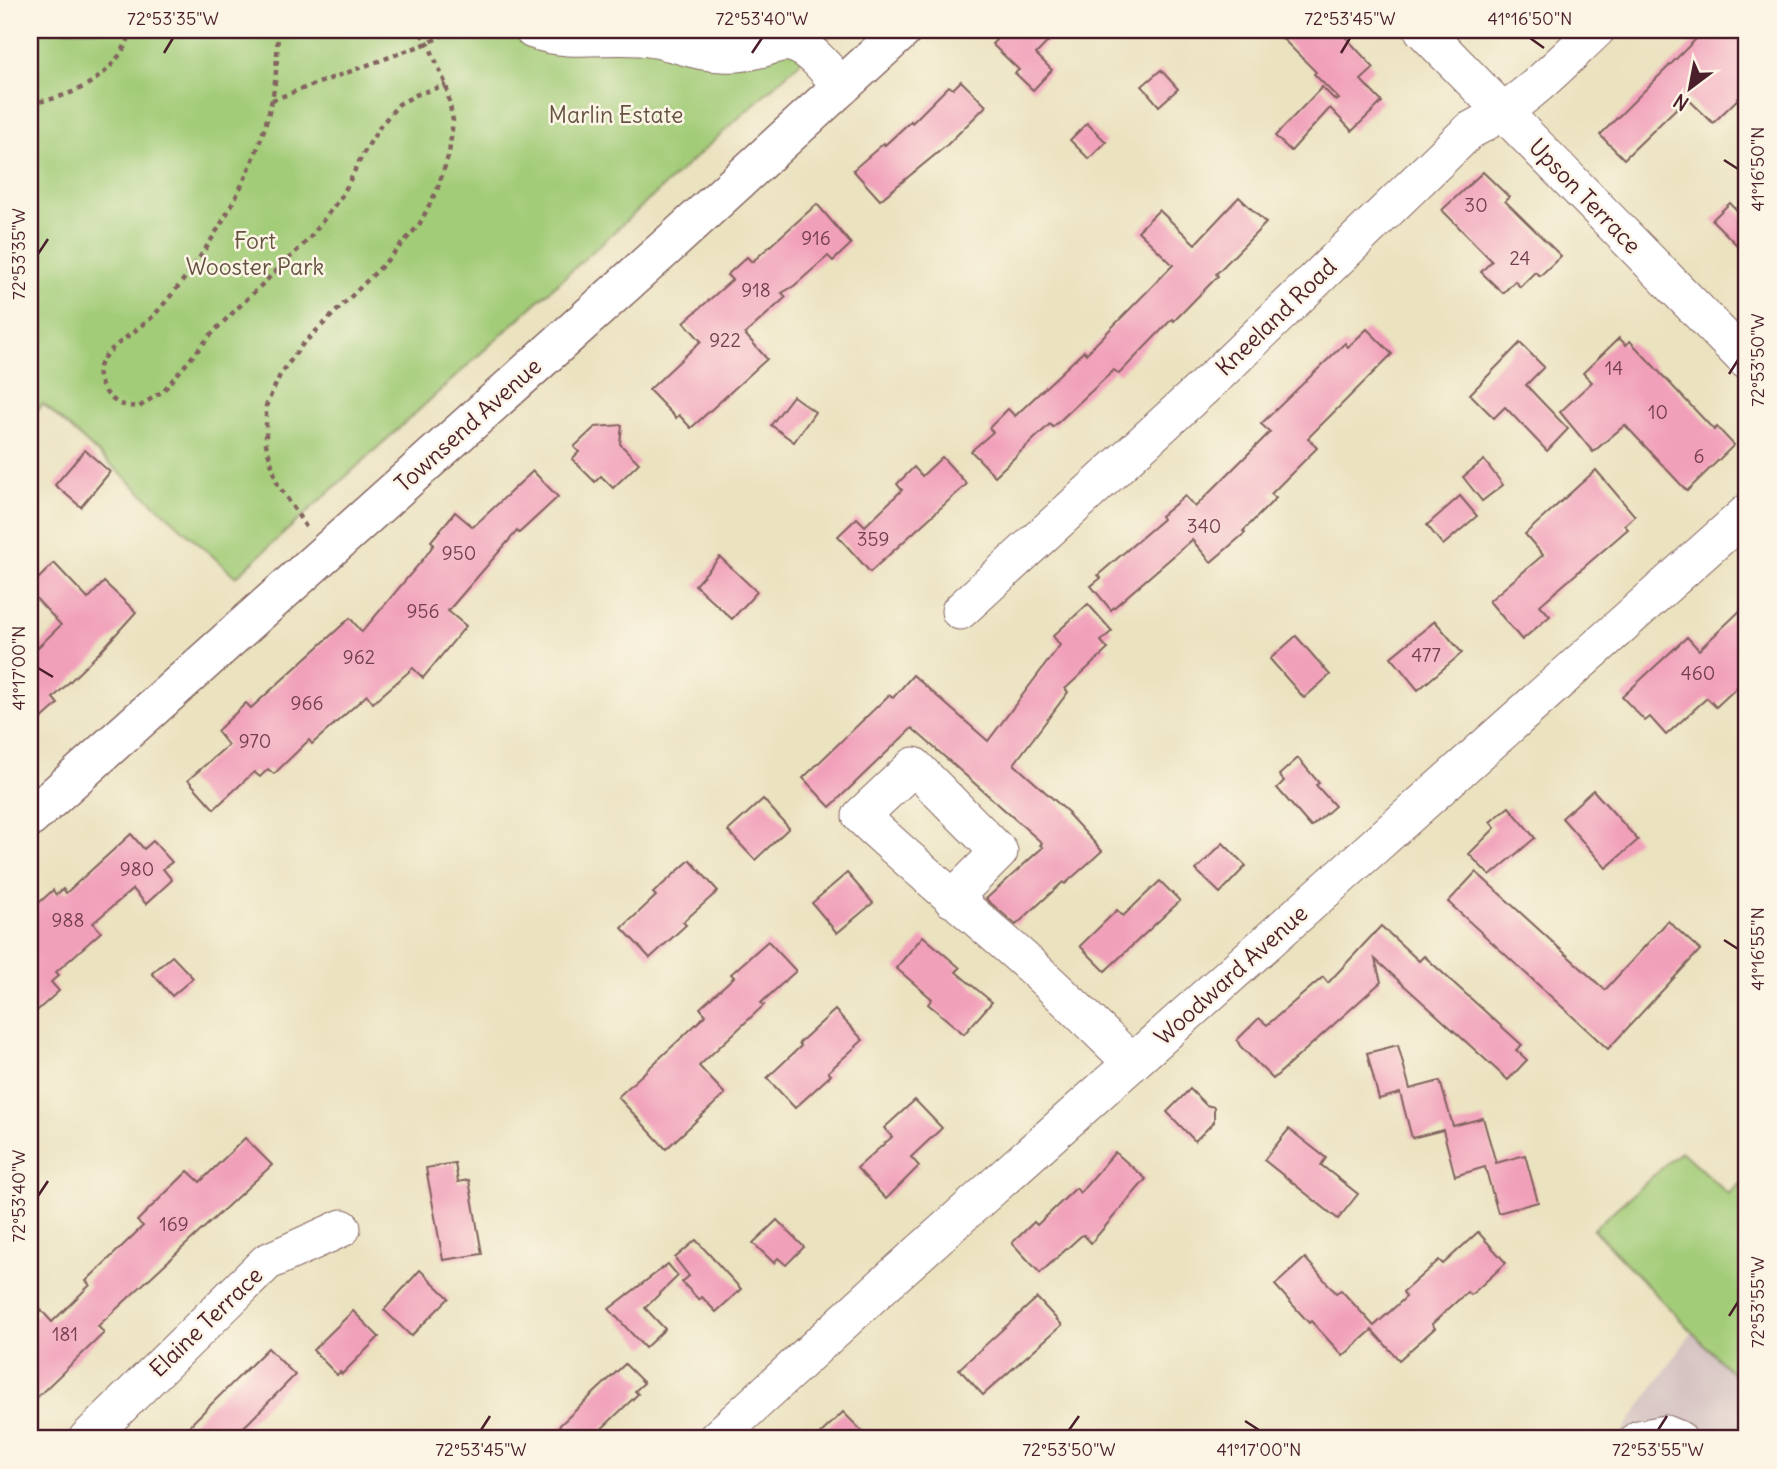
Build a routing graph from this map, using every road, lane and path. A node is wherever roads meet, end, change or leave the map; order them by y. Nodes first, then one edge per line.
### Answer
1 (132, 30) edge
2 (278, 30) edge
3 (418, 30) edge
4 (453, 30) edge
5 (533, 30) edge
6 (903, 30) edge
7 (1423, 30) edge
8 (1596, 30) edge
9 (428, 43) junction
10 (446, 85) junction
11 (842, 87) junction
12 (272, 100) junction
13 (30, 103) edge
14 (1504, 113) junction
15 (1747, 361) edge
16 (1747, 513) edge
17 (328, 551) junction
18 (960, 611) dead end
19 (30, 818) edge
20 (952, 899) dead end
21 (1132, 1063) junction
22 (342, 1228) dead end
23 (87, 1439) edge
24 (716, 1439) edge
25 (1639, 1439) edge
26 (1678, 1439) edge

1 - 13 path
2 - 12 path
3 - 9 path
4 - 9 path
5 - 11 street
6 - 11 main road, Townsend Avenue
7 - 14 street, Upson Terrace
8 - 14 street, Kneeland Road
9 - 10 path
9 - 12 path
10 - 12 path
10 - 17 path
11 - 17 main road, Townsend Avenue
14 - 15 street, Upson Terrace
14 - 18 street, Kneeland Road
16 - 21 street, Woodward Avenue
17 - 19 main road, Townsend Avenue
20 - 21 street
21 - 24 street, Woodward Avenue
22 - 23 street, Elaine Terrace
25 - 26 street

